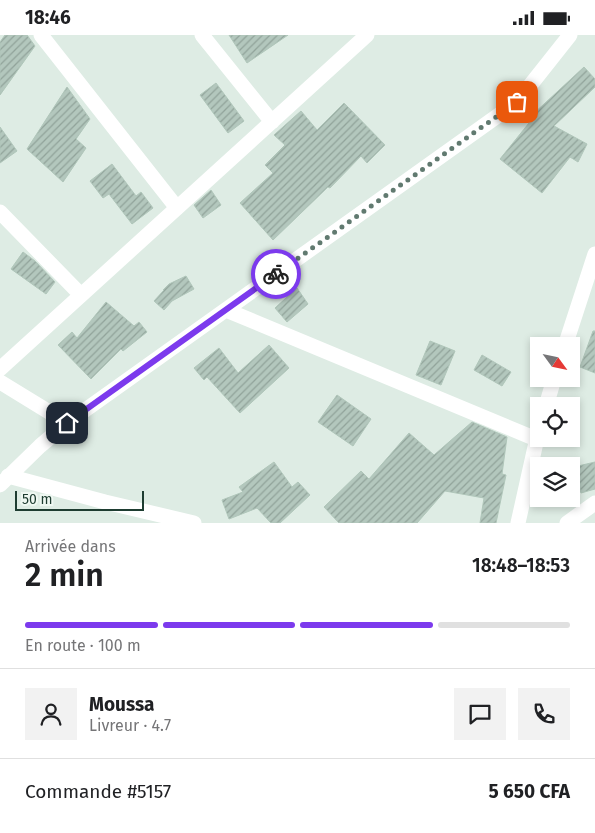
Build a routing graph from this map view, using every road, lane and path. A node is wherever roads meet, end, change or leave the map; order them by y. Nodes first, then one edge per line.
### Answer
1 (41, 35) edge
2 (202, 35) edge
3 (367, 35) edge
4 (570, 35) edge
5 (272, 122) junction
6 (177, 208) junction
7 (0, 213) edge
8 (595, 254) edge
9 (81, 295) junction
10 (226, 310) junction
11 (568, 337) edge
12 (0, 369) edge
13 (0, 383) edge
14 (67, 423) junction
15 (530, 431) edge
16 (534, 447) edge
17 (4, 480) edge
18 (595, 503) edge
19 (168, 520) edge
20 (194, 523) edge
21 (519, 523) edge
22 (567, 523) edge

1 - 6 street
2 - 5 street
3 - 5 street
4 - 10 street
5 - 6 street
6 - 9 street
7 - 9 street
8 - 11 street
9 - 12 street
10 - 14 street
10 - 15 street
13 - 14 street
14 - 17 street
16 - 21 street
17 - 19 street
18 - 22 street
19 - 20 street

